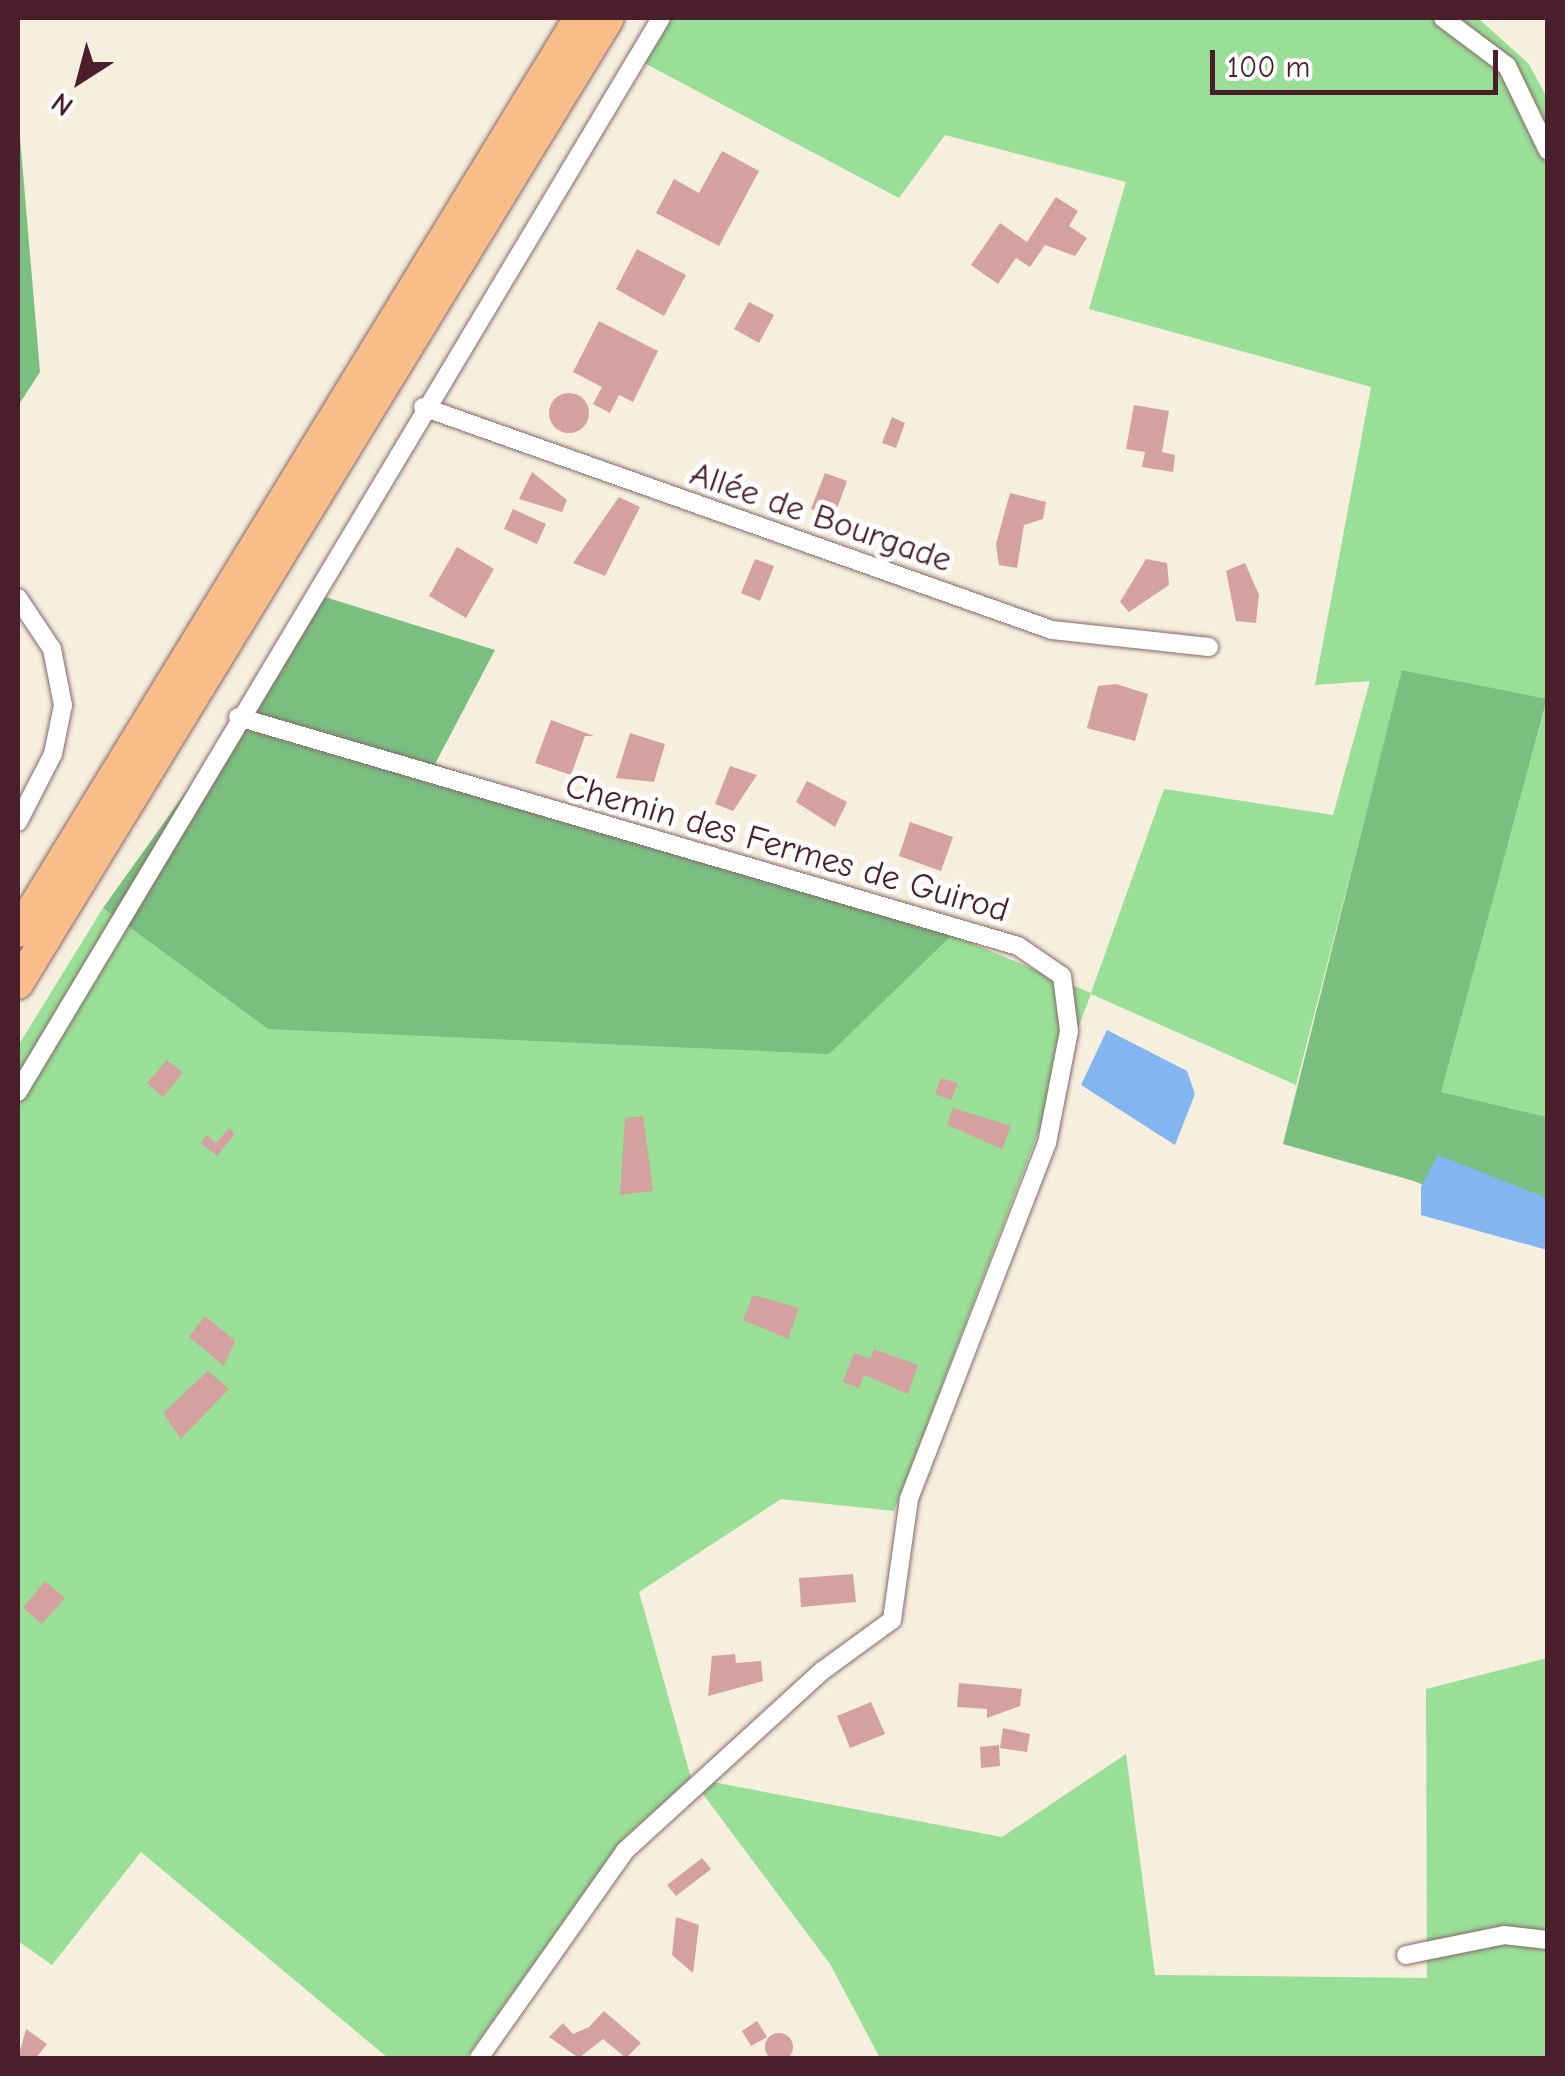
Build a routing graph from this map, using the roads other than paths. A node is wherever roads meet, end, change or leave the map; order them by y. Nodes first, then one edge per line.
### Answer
1 (580, 18) edge
2 (609, 18) edge
3 (661, 18) edge
4 (1443, 18) edge
5 (1548, 151) edge
6 (423, 406) junction
7 (18, 598) edge
8 (1210, 647) dead end
9 (238, 718) junction
10 (18, 822) edge
11 (18, 932) edge
12 (18, 984) edge
13 (18, 1092) edge
14 (1548, 1940) edge
15 (1406, 1955) dead end
16 (479, 2058) edge

1 - 11 highway
2 - 12 highway
3 - 6 street
4 - 5 street
6 - 8 street, Allée de Bourgade
6 - 9 street
7 - 10 street
9 - 13 street
9 - 16 street, Chemin des Fermes de Guirod
14 - 15 street

